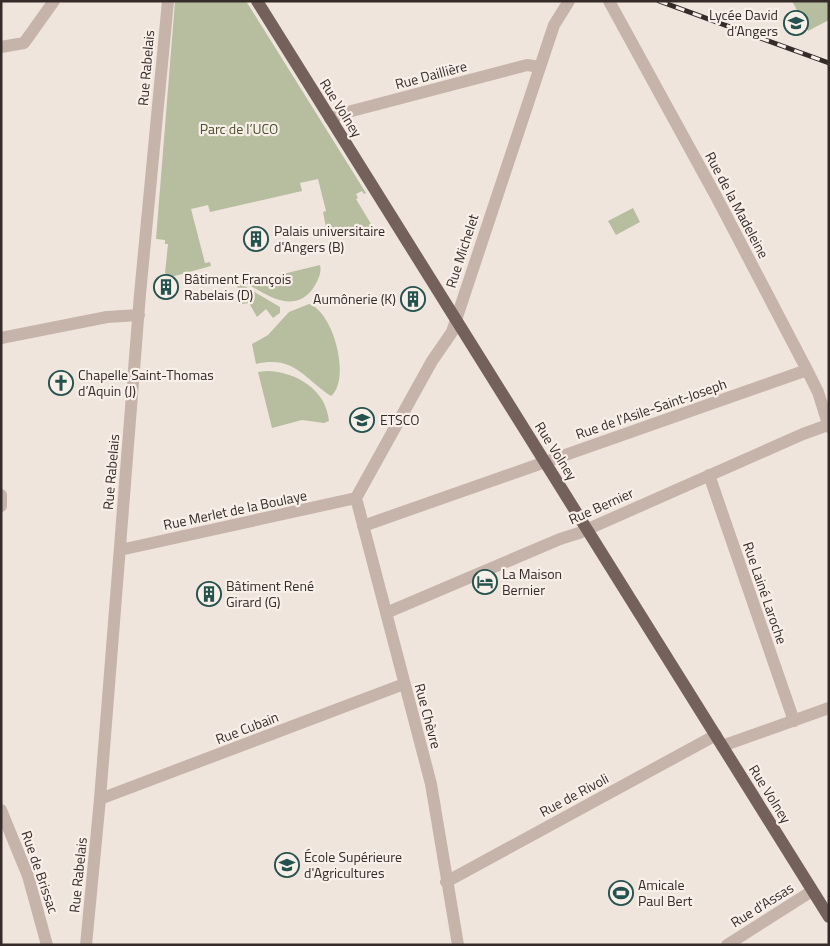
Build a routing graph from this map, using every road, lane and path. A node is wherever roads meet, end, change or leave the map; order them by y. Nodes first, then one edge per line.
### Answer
1 (54, 1) edge
2 (168, 1) edge
3 (257, 1) edge
4 (569, 1) edge
5 (609, 1) edge
6 (1, 48) edge
7 (540, 67) junction
8 (330, 119) junction
9 (139, 315) junction
10 (456, 319) junction
11 (1, 338) edge
12 (807, 370) junction
13 (828, 426) edge
14 (545, 462) junction
15 (709, 474) junction
16 (1, 495) edge
17 (356, 498) junction
18 (1, 506) edge
19 (363, 526) junction
20 (586, 530) junction
21 (120, 550) junction
22 (386, 613) junction
23 (404, 684) junction
24 (829, 708) edge
25 (794, 721) junction
26 (719, 741) junction
27 (100, 800) junction
28 (1, 810) edge
29 (446, 882) junction
30 (812, 891) junction
31 (829, 917) edge
32 (47, 945) edge
33 (86, 945) edge
34 (458, 945) edge
35 (727, 945) edge

1 - 6 street
2 - 9 street, Rue Rabelais
3 - 8 main road, Rue Volney
4 - 7 street, Rue Michelet
5 - 12 street, Rue de la Madeleine
7 - 8 street, Rue Daillière
7 - 10 street, Rue Michelet
8 - 10 main road, Rue Volney
9 - 11 street
9 - 21 street, Rue Rabelais
10 - 14 main road, Rue Volney
10 - 17 street, Rue Michelet
12 - 13 street, Rue de la Madeleine
12 - 14 street, Rue de l'Asile-Saint-Joseph
13 - 15 street, Rue Bernier
14 - 19 street, Rue de l'Asile-Saint-Joseph
14 - 20 main road, Rue Volney
15 - 20 street, Rue Bernier
15 - 25 street, Rue Lainé Laroche
16 - 18 street
17 - 19 street, Rue Chèvre
17 - 21 street, Rue Merlet de la Boulaye
19 - 22 street, Rue Chèvre
20 - 22 street, Rue Bernier
20 - 26 main road, Rue Volney
21 - 27 street, Rue Rabelais
22 - 23 street, Rue Chèvre
23 - 27 street, Rue Cubain
23 - 29 street, Rue Chèvre
24 - 25 street, Rue de Rivoli
25 - 26 street, Rue de Rivoli
26 - 29 street, Rue de Rivoli
26 - 30 main road, Rue Volney
27 - 33 street, Rue Rabelais
28 - 32 street, Rue de Brissac
29 - 34 street, Rue Chèvre
30 - 31 main road, Rue Volney
30 - 35 street, Rue d'Assas

